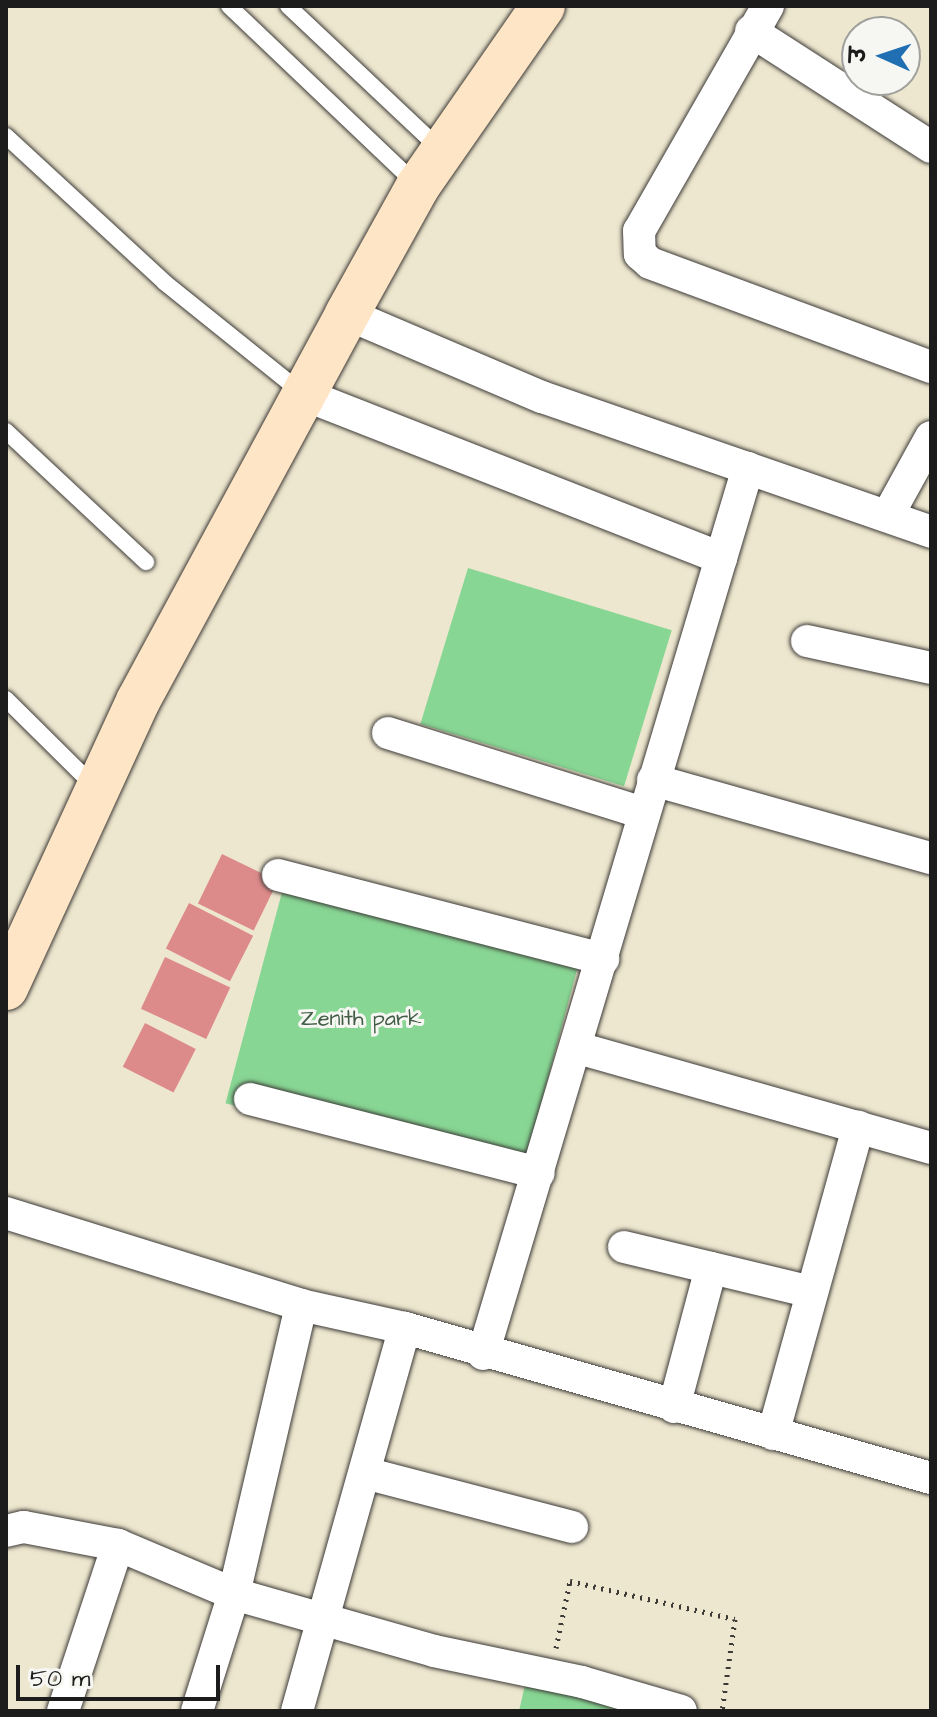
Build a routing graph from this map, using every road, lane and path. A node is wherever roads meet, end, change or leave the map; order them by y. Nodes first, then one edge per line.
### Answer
1 (229, 6) edge
2 (288, 6) edge
3 (543, 6) edge
4 (760, 19) edge
5 (6, 136) edge
6 (931, 147) edge
7 (442, 151) junction
8 (418, 186) junction
9 (347, 314) junction
10 (931, 367) edge
11 (305, 395) junction
12 (6, 431) edge
13 (931, 437) edge
14 (748, 468) junction
15 (888, 515) junction
16 (931, 532) edge
17 (721, 558) junction
18 (146, 562) dead end
19 (807, 641) dead end
20 (931, 668) edge
21 (7, 702) edge
22 (388, 733) dead end
23 (653, 780) junction
24 (96, 788) junction
25 (644, 813) junction
26 (931, 858) edge
27 (278, 875) dead end
28 (603, 959) junction
29 (6, 988) edge
30 (578, 1048) junction
31 (250, 1099) dead end
32 (858, 1127) junction
33 (931, 1148) edge
34 (539, 1173) junction
35 (6, 1213) edge
36 (624, 1247) dead end
37 (711, 1268) junction
38 (812, 1292) junction
39 (301, 1305) junction
40 (405, 1328) junction
41 (483, 1354) junction
42 (674, 1407) junction
43 (773, 1434) junction
44 (365, 1473) junction
45 (931, 1478) edge
46 (572, 1527) dead end
47 (6, 1531) edge
48 (118, 1545) junction
49 (234, 1594) junction
50 (325, 1620) junction
51 (550, 1678) junction
52 (63, 1711) edge
53 (197, 1711) edge
54 (297, 1711) edge
55 (681, 1711) edge
56 (722, 1711) edge

1 - 8 lane
2 - 7 lane
3 - 7 street
4 - 6 street
4 - 10 street
5 - 11 lane
7 - 8 street
8 - 9 street
9 - 11 street
9 - 14 street
11 - 17 street
11 - 24 street
12 - 18 lane
13 - 15 street
14 - 15 street
14 - 17 street
15 - 16 street
17 - 23 street
19 - 20 street
21 - 24 lane
22 - 25 street
23 - 25 street
23 - 26 street
24 - 29 street
25 - 28 street
27 - 28 street
28 - 30 street
30 - 32 street
30 - 34 street
31 - 34 street
32 - 33 street
32 - 38 street
34 - 41 street
35 - 39 street
36 - 37 street
37 - 38 street
37 - 42 street
38 - 43 street
39 - 40 street
39 - 49 street
40 - 41 street
40 - 44 street
41 - 42 street
42 - 43 street
43 - 45 street
44 - 46 street
44 - 50 street
47 - 48 street
48 - 49 street
48 - 52 street
49 - 50 street
49 - 53 street
50 - 51 street
50 - 54 street
51 - 55 street
51 - 56 path

